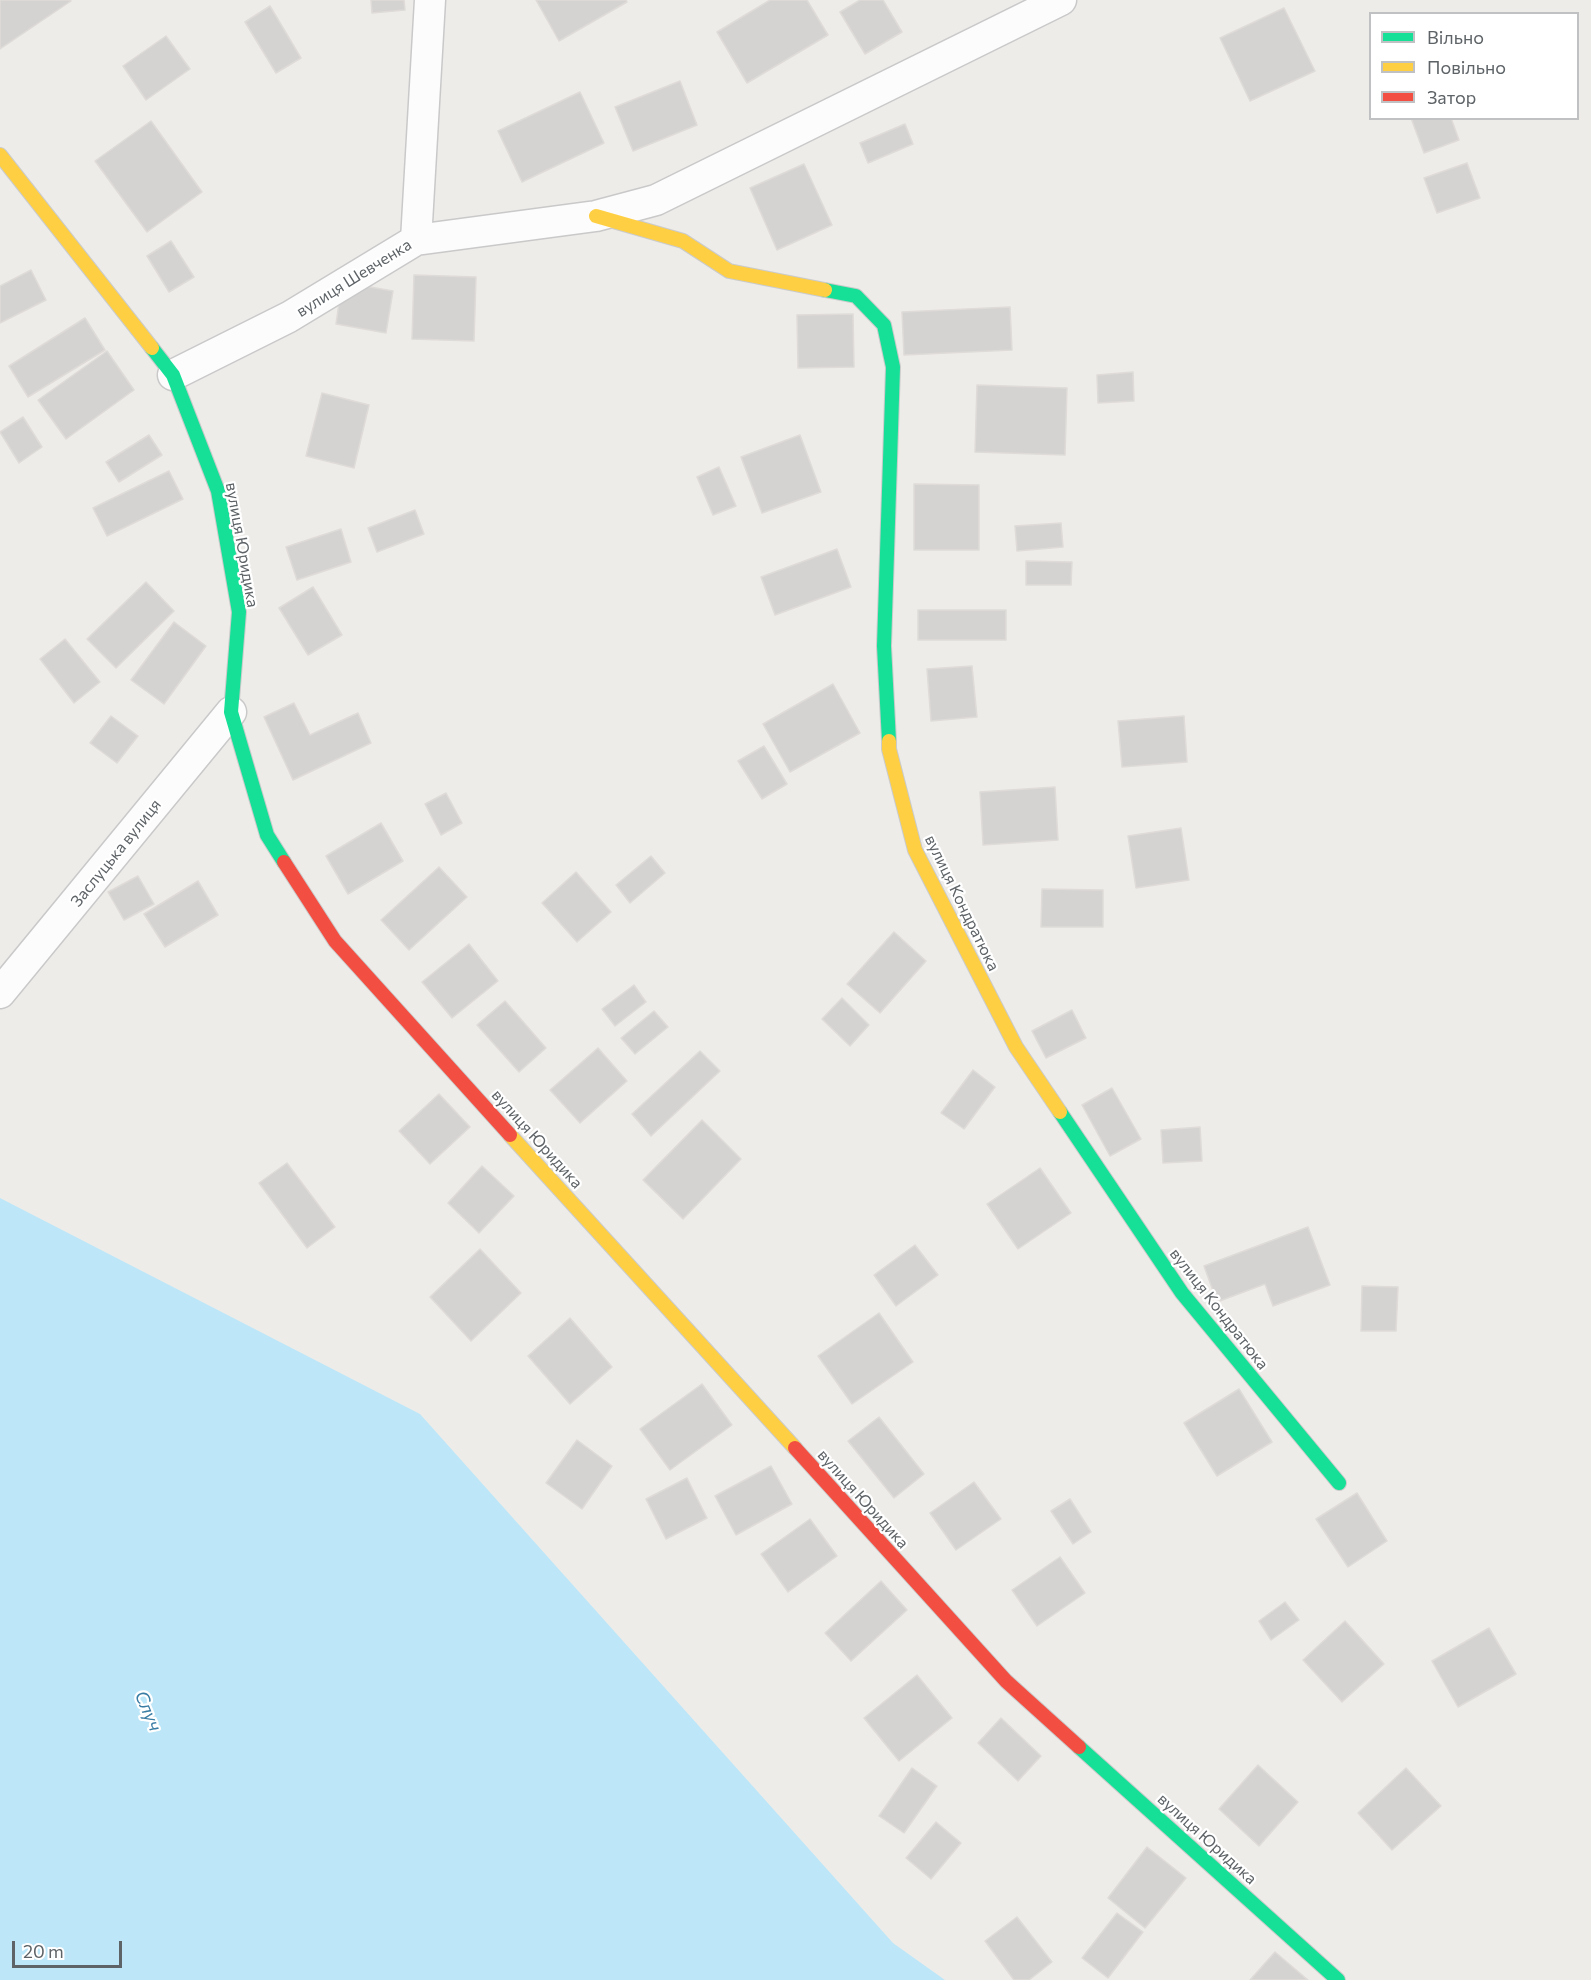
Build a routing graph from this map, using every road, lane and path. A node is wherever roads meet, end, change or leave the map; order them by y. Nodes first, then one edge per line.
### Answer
1 (430, 0) edge
2 (1060, 0) edge
3 (0, 155) edge
4 (596, 216) junction
5 (416, 240) junction
6 (173, 375) junction
7 (231, 712) junction
8 (0, 993) edge
9 (1339, 1483) dead end
10 (1338, 1980) edge

1 - 5 street, вулиця Шевченка
2 - 4 street
3 - 6 street, вулиця Юридика
4 - 5 street
4 - 9 street, вулиця Кондратюка
5 - 6 street, вулиця Шевченка
6 - 7 street, вулиця Юридика
7 - 8 street, Заслуцька вулиця
7 - 10 street, вулиця Юридика

